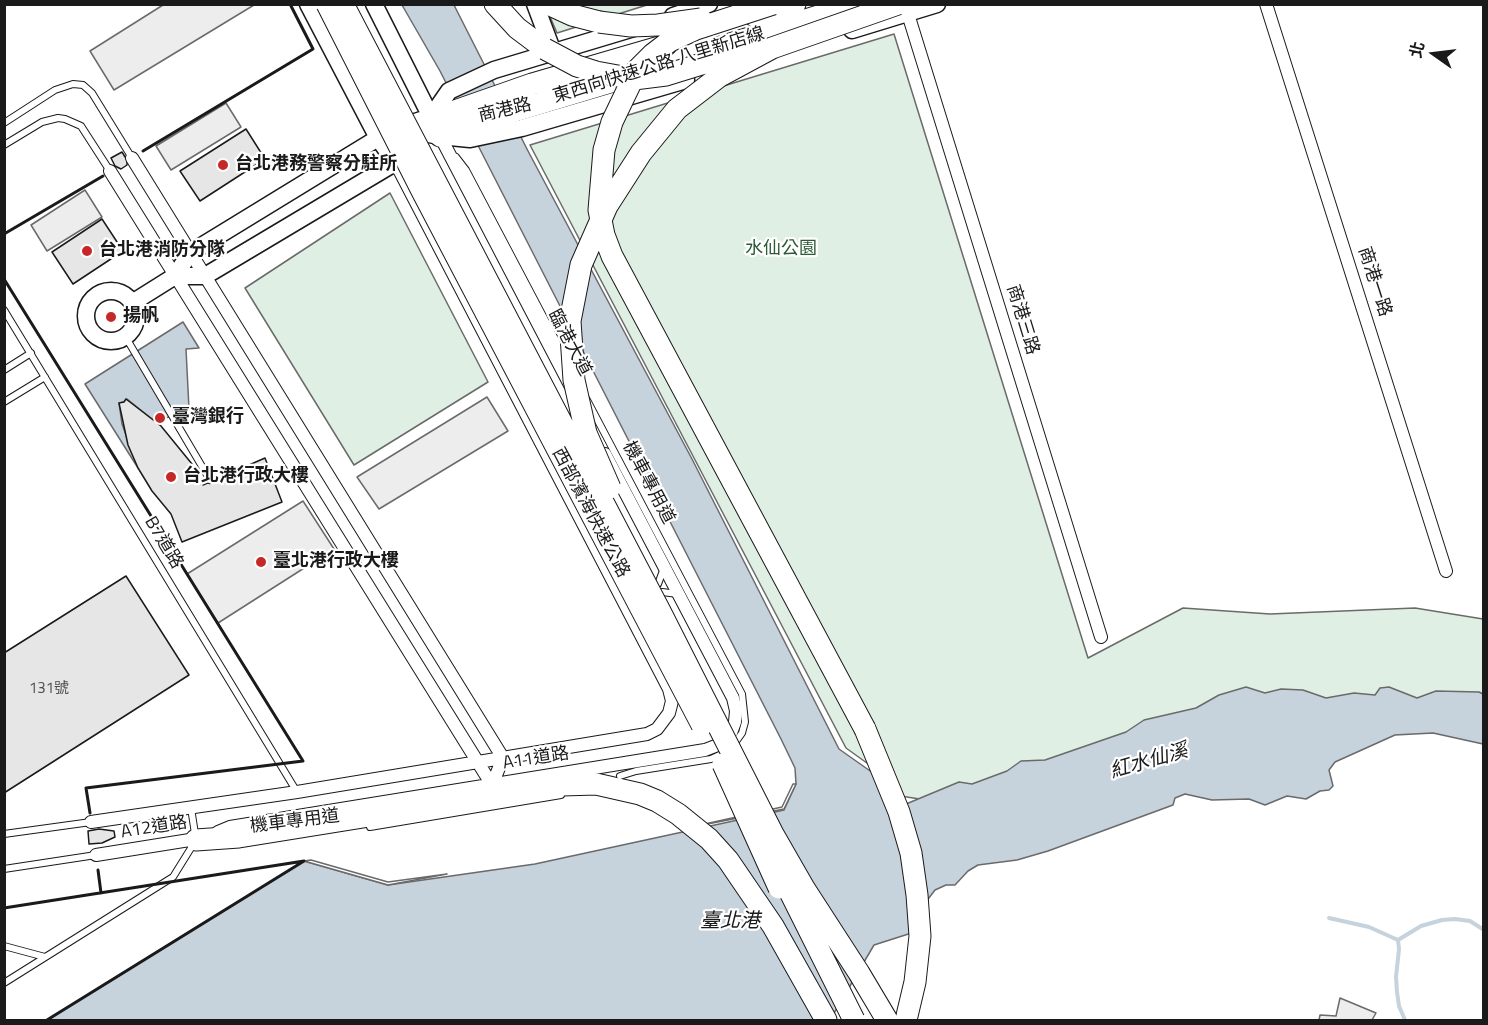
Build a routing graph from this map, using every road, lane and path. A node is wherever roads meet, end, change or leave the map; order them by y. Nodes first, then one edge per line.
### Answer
1 (308, 4) edge
2 (327, 4) edge
3 (334, 4) edge
4 (343, 4) edge
5 (350, 4) edge
6 (374, 4) edge
7 (495, 4) edge
8 (535, 4) edge
9 (548, 4) edge
10 (709, 4) edge
11 (751, 4) edge
12 (773, 4) edge
13 (795, 4) edge
14 (856, 4) edge
15 (937, 4) edge
16 (1266, 4) edge
17 (900, 8) edge
18 (553, 52) junction
19 (611, 72) junction
20 (431, 117) junction
21 (518, 120) junction
22 (4, 123) edge
23 (462, 126) junction
24 (396, 128) junction
25 (440, 136) junction
26 (378, 138) junction
27 (4, 145) edge
28 (132, 158) joint
29 (395, 162) junction
30 (110, 171) joint
31 (190, 253) junction
32 (175, 276) junction
33 (205, 276) junction
34 (132, 303) junction
35 (4, 310) edge
36 (125, 336) junction
37 (31, 353) junction
38 (4, 370) edge
39 (45, 377) junction
40 (4, 402) edge
41 (210, 480) dead end
42 (664, 567) junction
43 (1446, 571) dead end
44 (619, 592) junction
45 (678, 594) junction
46 (634, 621) junction
47 (1101, 637) dead end
48 (696, 670) junction
49 (733, 698) joint
50 (503, 758) junction
51 (478, 762) junction
52 (619, 782) junction
53 (492, 785) junction
54 (297, 792) junction
55 (564, 794) dead end
56 (191, 807) junction
57 (306, 815) joint
58 (91, 822) joint
59 (364, 827) dead end
60 (4, 834) edge
61 (196, 840) junction
62 (260, 842) dead end
63 (96, 855) joint
64 (4, 869) edge
65 (4, 946) edge
66 (45, 957) junction
67 (4, 983) edge
68 (826, 1020) edge
69 (839, 1020) edge
70 (854, 1020) edge
71 (872, 1020) edge
72 (886, 1020) edge
73 (906, 1020) edge

1 - 26 street
2 - 70 highway, 西部濱海快速公路, bridge
3 - 24 street
4 - 72 highway, bridge
5 - 48 highway, 西部濱海快速公路
6 - 20 street, 臨港大道
7 - 17 highway, bridge
8 - 18 street
9 - 11 highway, bridge
10 - 18 street, 商港路
12 - 73 highway, bridge
13 - 19 highway, 東西向快速公路 八里新店線
14 - 19 highway, 東西向快速公路 八里新店線
15 - 17 street, 商港路
16 - 43 street, 商港一路
17 - 21 street, 商港路
17 - 47 street, 商港三路
17 - 48 highway, bridge
18 - 20 street, 商港路
19 - 21 highway, 東西向快速公路 八里新店線
19 - 23 highway, 東西向快速公路 八里新店線
20 - 23 highway
20 - 24 street
20 - 25 street, 臨港大道
21 - 23 highway, 東西向快速公路 八里新店線
22 - 28 lane
23 - 25 highway
24 - 25 street
24 - 26 street
25 - 29 street
25 - 42 street, 臨港大道
25 - 52 lane, 機車專用道
26 - 29 street
26 - 31 street
27 - 30 lane
28 - 31 street
29 - 33 street
29 - 44 street
29 - 69 highway, bridge
30 - 32 street
31 - 32 street
31 - 33 street
32 - 33 street
32 - 34 street
32 - 51 street
33 - 50 street
34 - 36 street
34 - 36 street
35 - 37 lane, B7道路
36 - 41 lane
37 - 38 lane
37 - 39 lane, B7道路
39 - 40 lane
39 - 54 lane, B7道路
42 - 44 lane
42 - 45 street, 臨港大道
44 - 46 street
45 - 46 lane
45 - 49 street, 臨港大道
46 - 50 street, A11道路
48 - 71 highway, 西部濱海快速公路, bridge
49 - 53 street, A11道路
50 - 51 street, A11道路
50 - 53 street
51 - 53 street
51 - 54 street, A11道路
52 - 61 highway
52 - 68 highway
53 - 57 street, A11道路
54 - 56 street, A12道路
55 - 59 lane, 機車專用道
56 - 58 street, A12道路
56 - 61 lane
57 - 61 street, A12道路
58 - 60 lane, A12道路
61 - 62 lane, 機車專用道
61 - 63 street, A12道路
61 - 66 lane
63 - 64 lane, A12道路
65 - 66 lane
66 - 67 lane

